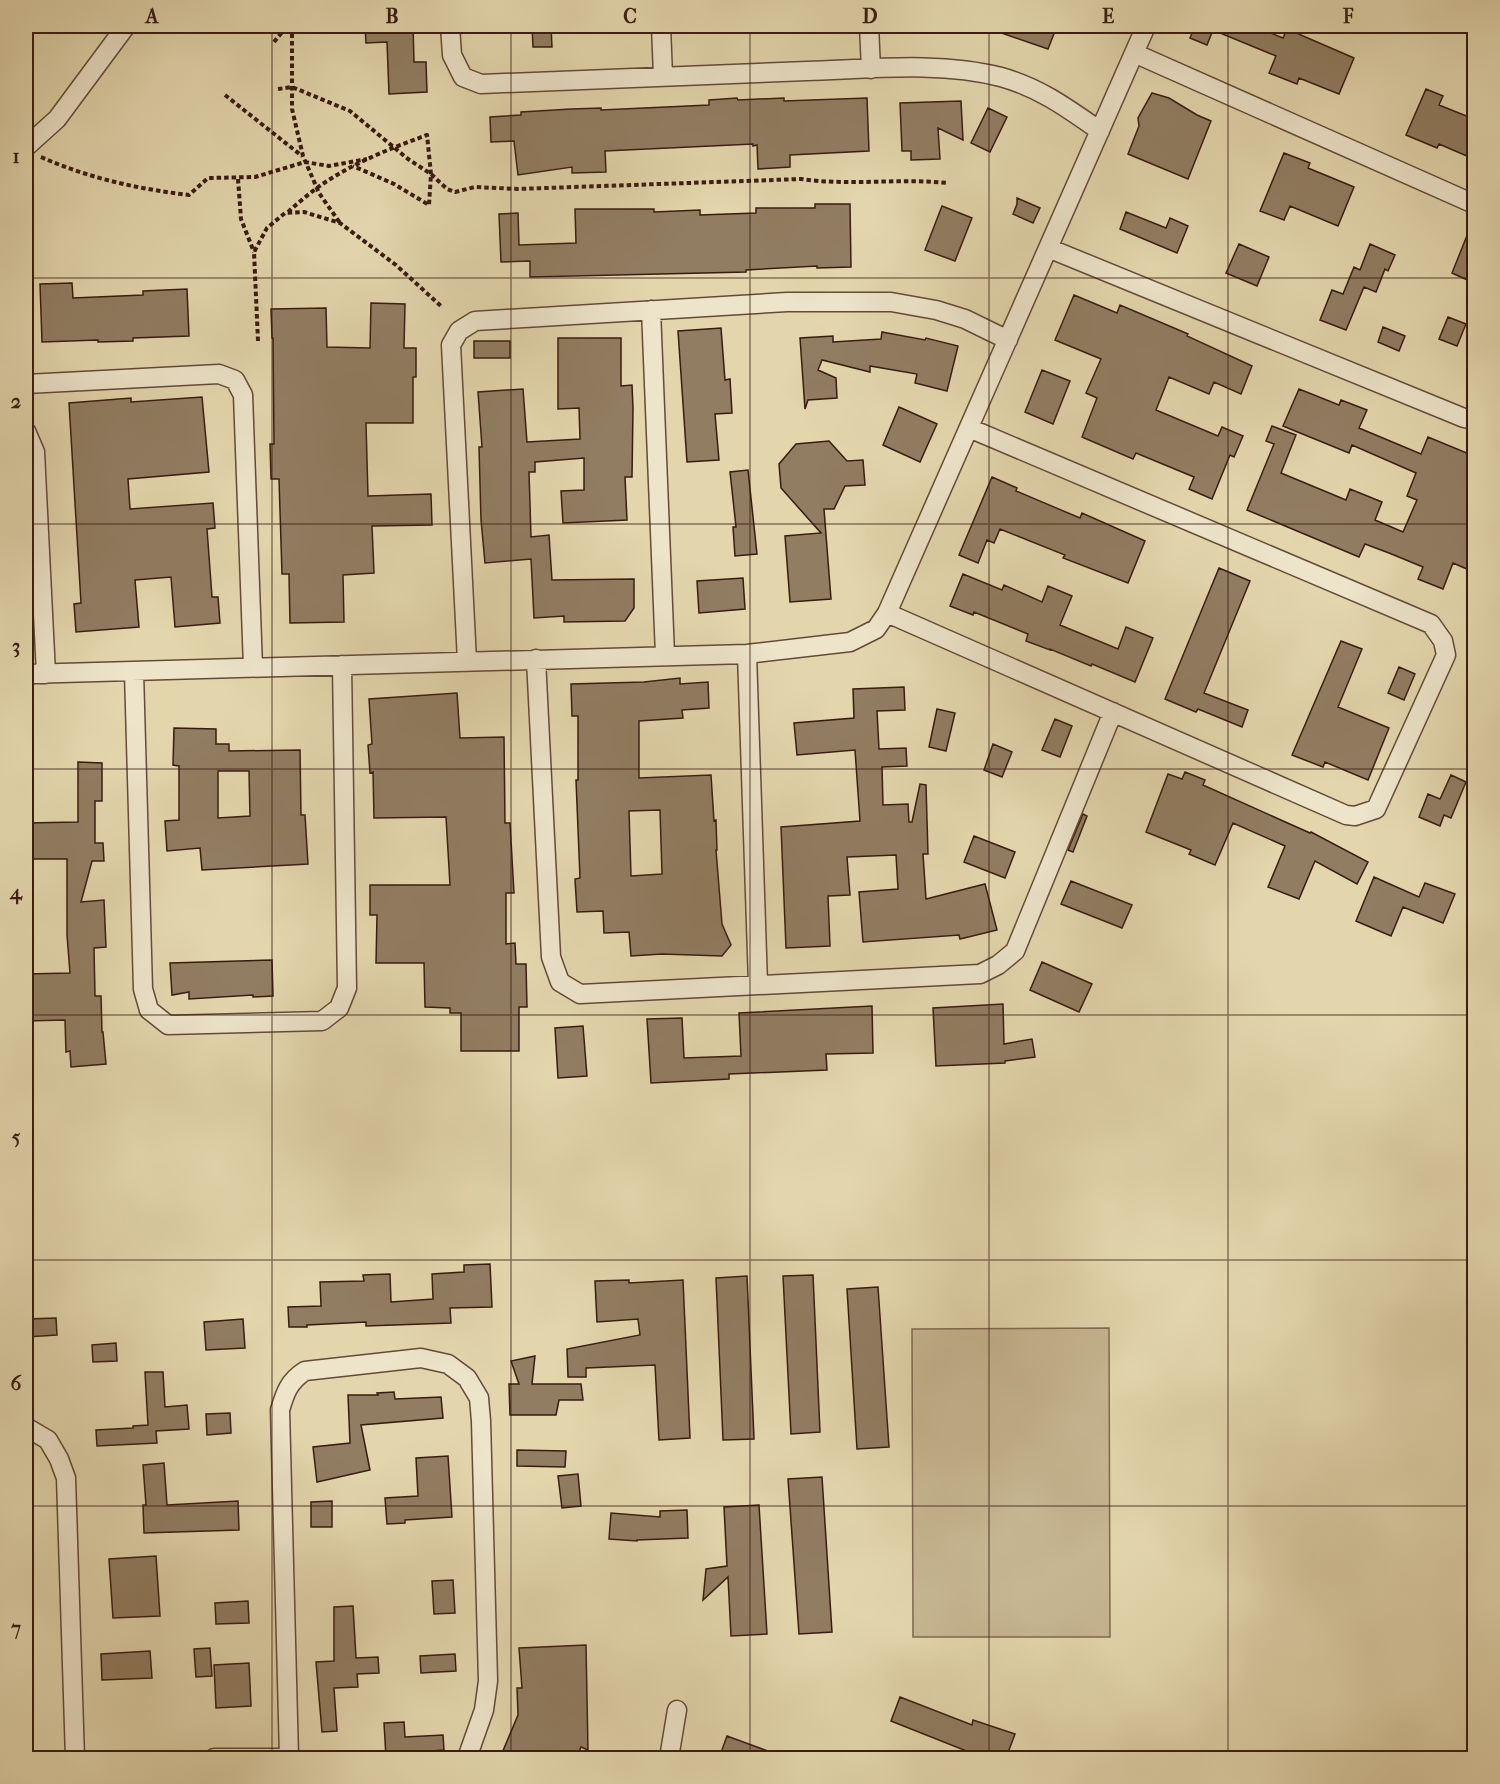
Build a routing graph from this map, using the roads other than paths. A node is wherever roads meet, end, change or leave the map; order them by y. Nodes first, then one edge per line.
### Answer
1 (126, 26) edge
2 (450, 26) edge
3 (661, 26) edge
4 (869, 26) edge
5 (1146, 26) edge
6 (1134, 53) junction
7 (871, 69) junction
8 (663, 76) junction
9 (1100, 131) junction
10 (30, 150) edge
11 (1474, 204) edge
12 (1048, 248) junction
13 (651, 310) junction
14 (1008, 340) junction
15 (26, 384) edge
16 (1474, 420) edge
17 (969, 428) junction
18 (26, 431) edge
19 (888, 613) junction
20 (747, 654) junction
21 (665, 655) junction
22 (536, 659) junction
23 (468, 661) junction
24 (342, 665) junction
25 (253, 667) junction
26 (134, 672) junction
27 (26, 674) edge
28 (46, 674) junction
29 (1113, 712) junction
30 (758, 984) junction
31 (26, 1427) edge
32 (677, 1710) dead end
33 (75, 1758) edge
34 (214, 1758) edge
35 (291, 1758) edge
36 (467, 1758) edge
37 (669, 1758) edge

1 - 10 street
2 - 8 street
3 - 8 street
4 - 7 street
5 - 6 street
6 - 9 street
6 - 11 street
7 - 8 street
7 - 9 street
9 - 12 street
12 - 14 street
12 - 16 street
13 - 14 street
13 - 21 street
13 - 23 street
14 - 17 street
15 - 25 street
17 - 19 street
17 - 29 street
18 - 28 street
19 - 20 street
19 - 29 street
20 - 21 street
20 - 30 street
21 - 22 street
22 - 23 street
22 - 30 street
23 - 24 street
24 - 25 street
24 - 26 street
25 - 26 street
26 - 28 street
27 - 28 street
29 - 30 street
31 - 33 street
32 - 37 street
34 - 35 street
35 - 36 street

